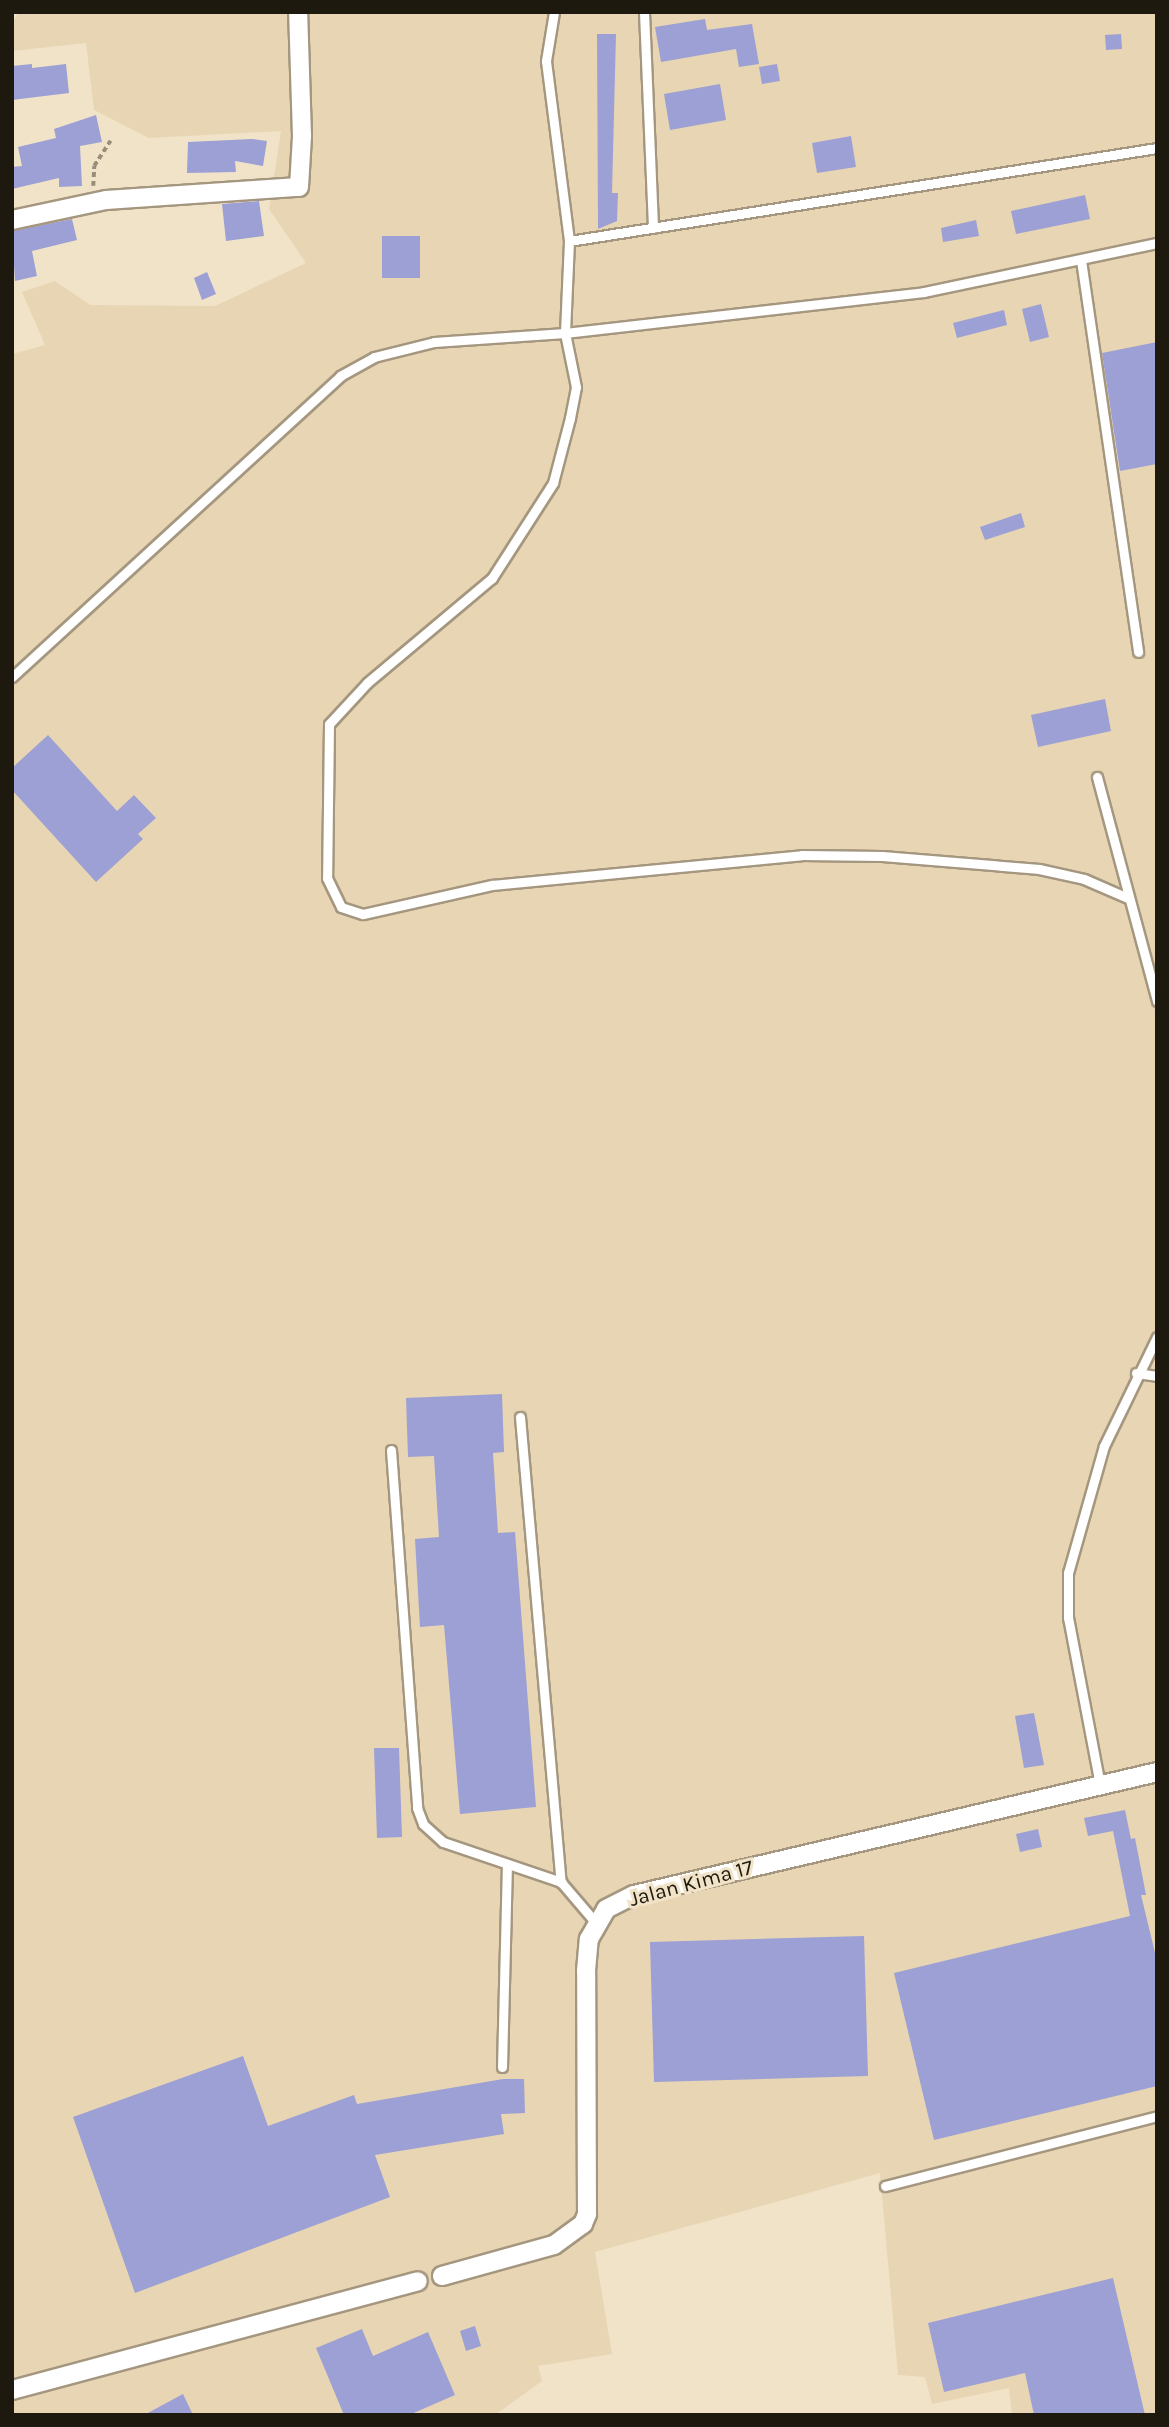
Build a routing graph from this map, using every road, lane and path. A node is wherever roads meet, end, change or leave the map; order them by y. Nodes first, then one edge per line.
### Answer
1 (298, 12) edge
2 (554, 12) edge
3 (644, 12) edge
4 (110, 141) dead end
5 (1157, 148) edge
6 (94, 202) junction
7 (12, 220) edge
8 (653, 228) junction
9 (569, 241) junction
10 (1157, 243) edge
11 (1082, 260) junction
12 (565, 333) junction
13 (1138, 652) dead end
14 (12, 677) edge
15 (1097, 777) dead end
16 (1128, 898) junction
17 (1157, 1001) edge
18 (1157, 1337) edge
19 (1136, 1373) junction
20 (1157, 1376) edge
21 (520, 1417) dead end
22 (391, 1450) dead end
23 (1157, 1772) edge
24 (1100, 1784) junction
25 (507, 1864) junction
26 (561, 1882) junction
27 (596, 1923) junction
28 (502, 2067) dead end
29 (1157, 2116) edge
30 (885, 2186) dead end
31 (442, 2276) dead end
32 (418, 2281) dead end
33 (12, 2390) edge

1 - 6 street
2 - 9 lane
3 - 8 lane
4 - 6 path
5 - 8 lane
6 - 7 street
8 - 9 lane
9 - 12 lane
10 - 11 lane
11 - 12 lane
11 - 13 lane
12 - 14 lane
12 - 16 lane
15 - 16 lane
16 - 17 lane
18 - 19 lane
19 - 20 lane
19 - 24 lane
21 - 26 lane
22 - 25 lane
23 - 24 street, Jalan Kima 17
24 - 27 street, Jalan Kima 17
25 - 26 lane
25 - 28 lane
26 - 27 lane
27 - 31 street
29 - 30 lane
32 - 33 street

